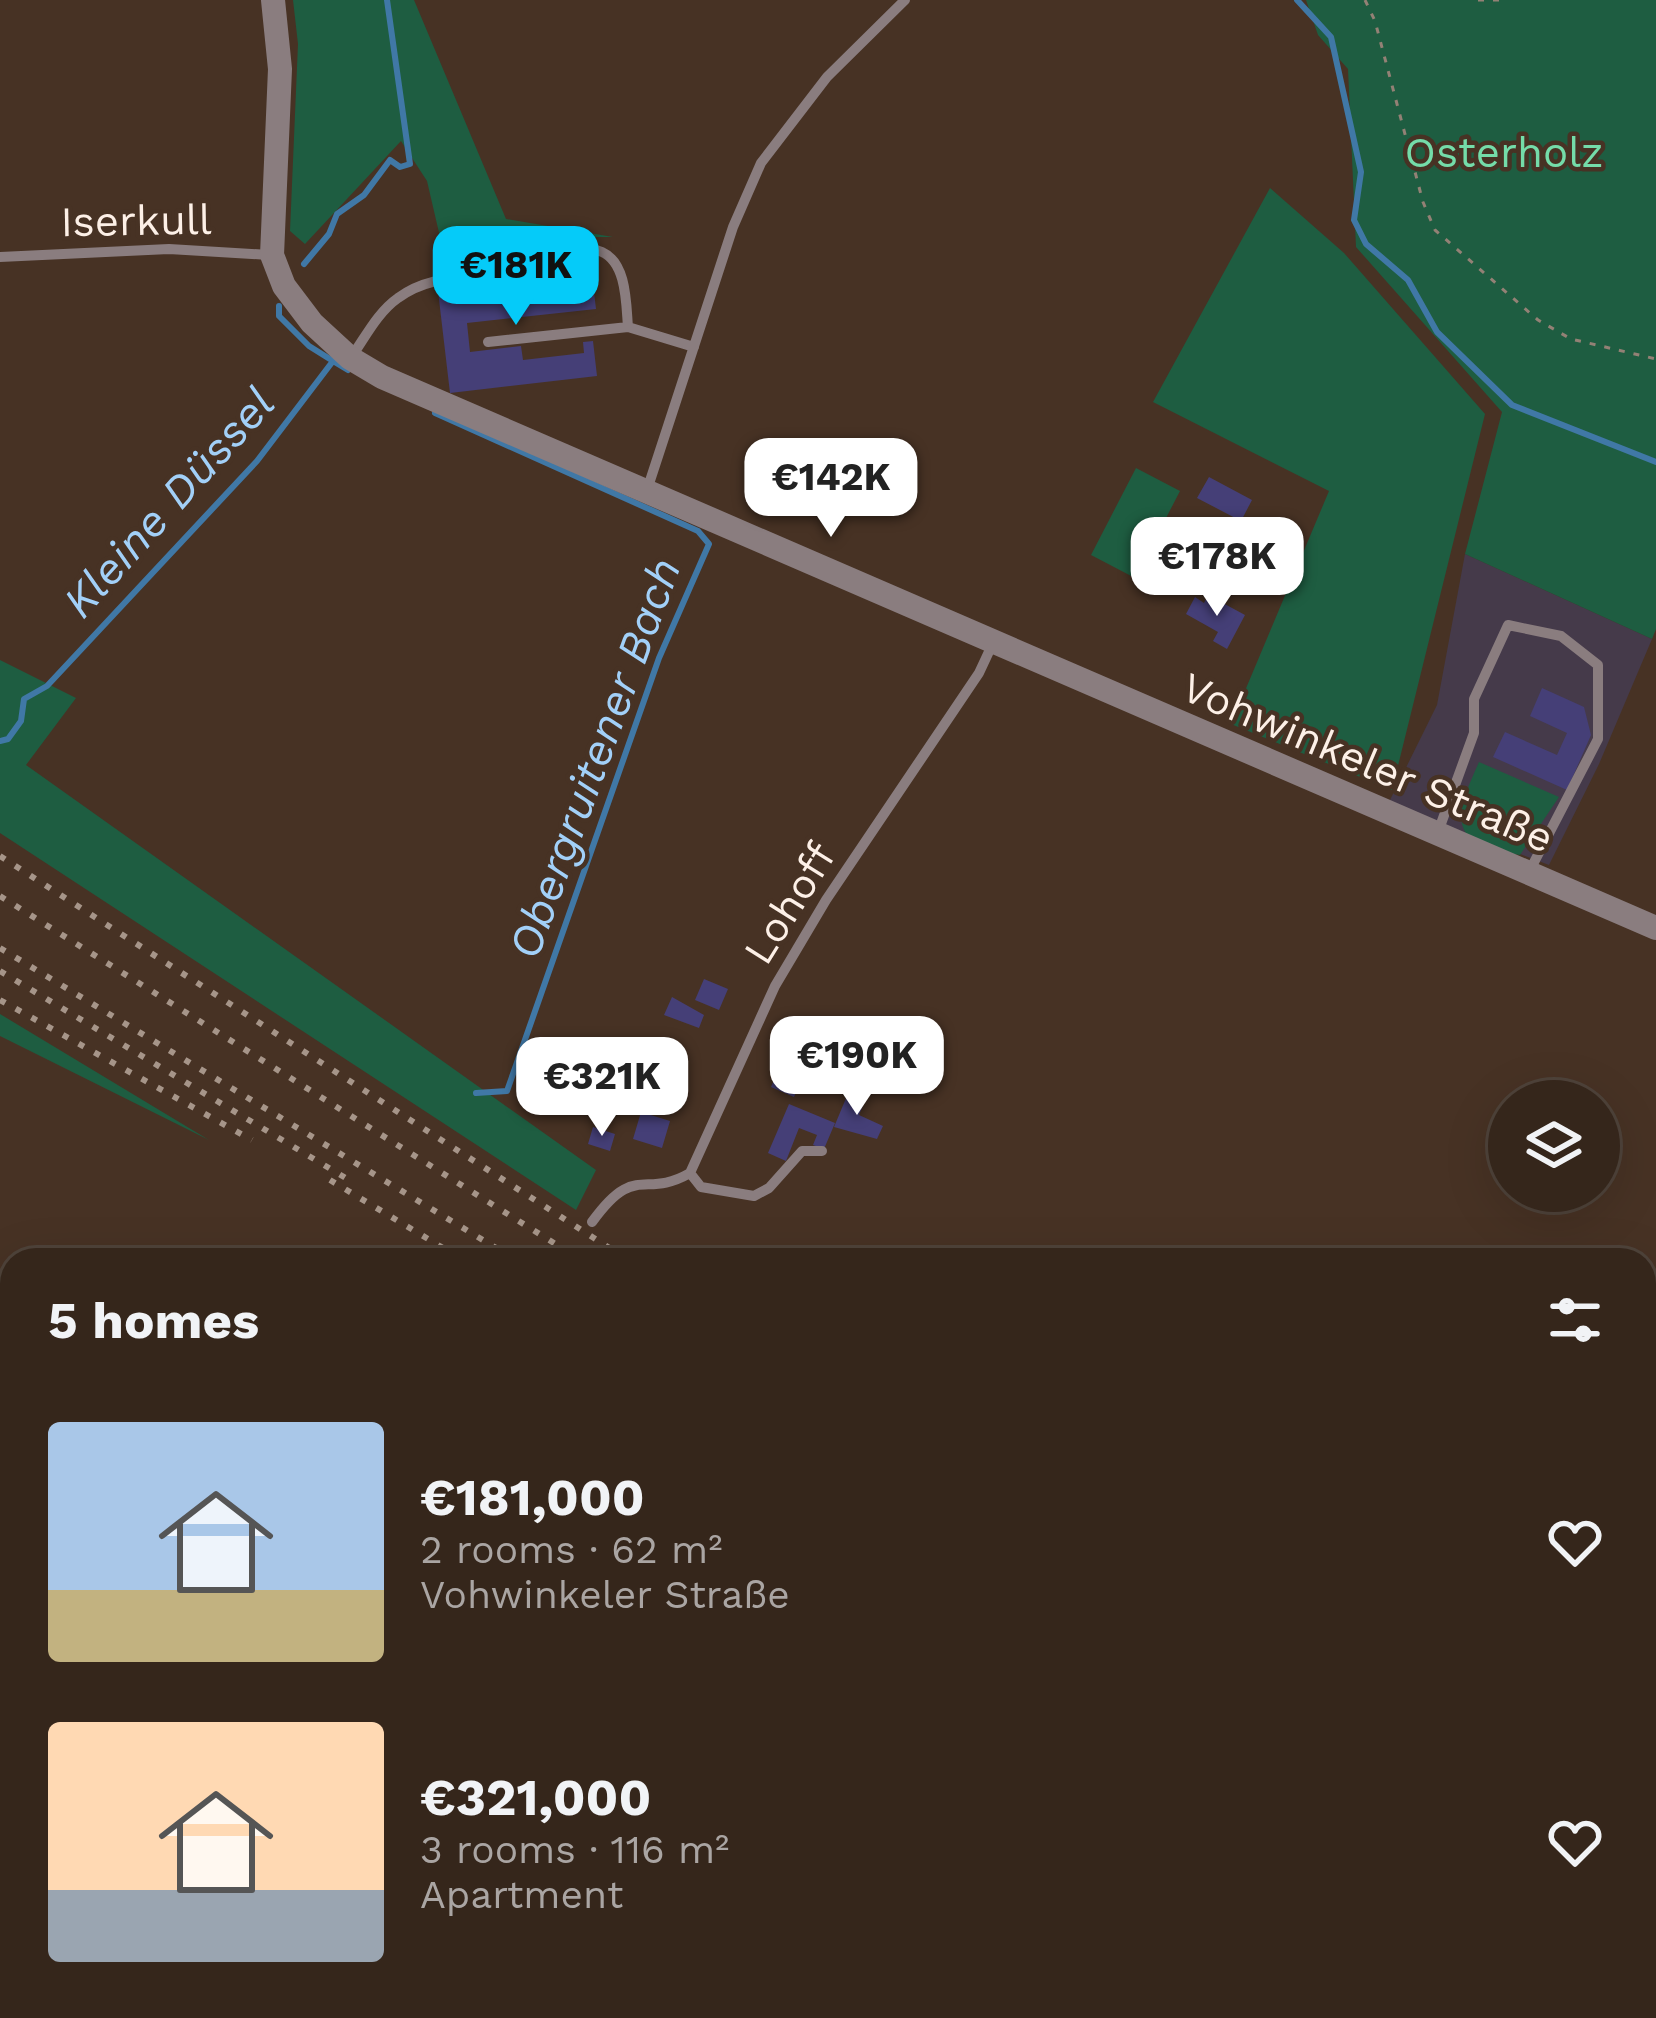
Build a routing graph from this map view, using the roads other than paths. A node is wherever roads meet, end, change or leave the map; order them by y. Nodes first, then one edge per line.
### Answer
1 (273, 0) edge
2 (905, 0) edge
3 (272, 255) junction
4 (0, 256) edge
5 (628, 327) junction
6 (488, 342) dead end
7 (694, 347) junction
8 (350, 358) junction
9 (646, 493) junction
10 (993, 643) junction
11 (1438, 832) junction
12 (1528, 873) junction
13 (1656, 928) edge
14 (822, 1151) dead end
15 (690, 1173) junction
16 (592, 1222) dead end

1 - 3 street, Vohwinkeler Straße
2 - 7 lane
3 - 4 lane, Iserkull
3 - 8 street, Vohwinkeler Straße
5 - 6 lane
5 - 7 lane
5 - 8 lane
7 - 9 lane
8 - 9 street, Vohwinkeler Straße
9 - 10 street, Vohwinkeler Straße
10 - 11 street, Vohwinkeler Straße
10 - 15 lane, Lohoff
11 - 12 street, Vohwinkeler Straße
11 - 12 lane
12 - 13 street, Vohwinkeler Straße
14 - 15 lane
15 - 16 lane

